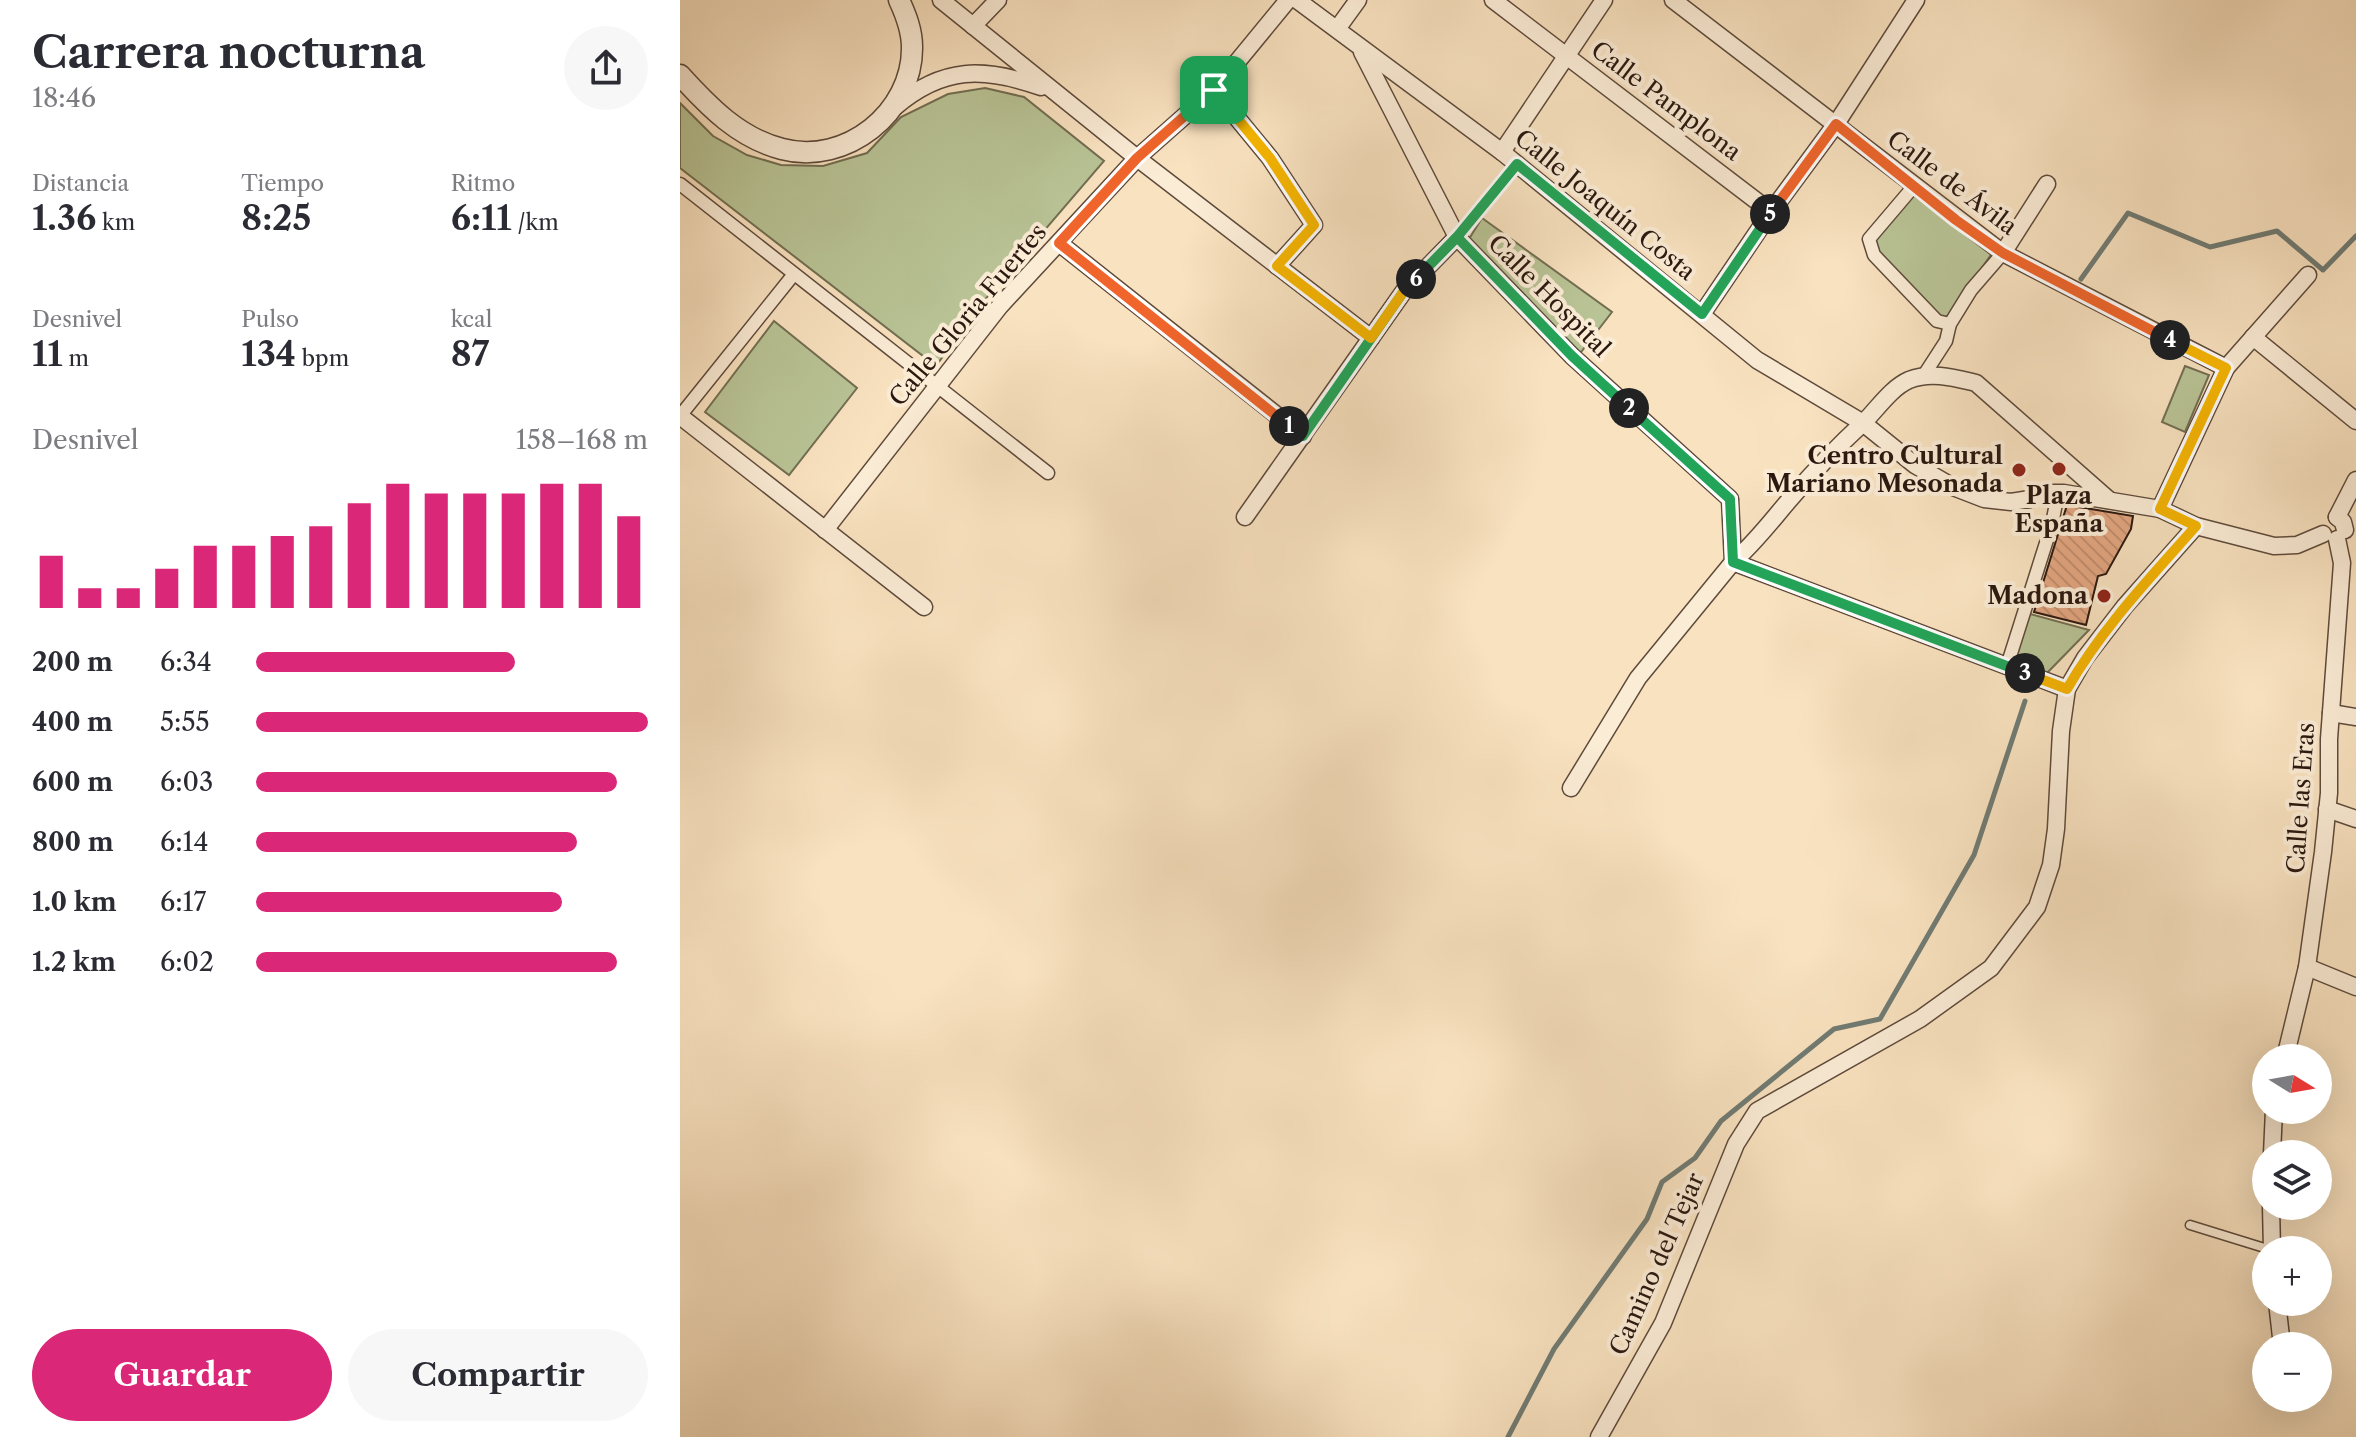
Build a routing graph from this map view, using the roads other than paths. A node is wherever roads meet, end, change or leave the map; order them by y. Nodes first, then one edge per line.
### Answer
1 (899, 0) edge
2 (941, 0) edge
3 (998, 0) edge
4 (1288, 0) edge
5 (1297, 0) edge
6 (1358, 0) edge
7 (1493, 0) edge
8 (1604, 0) edge
9 (1673, 0) edge
10 (1916, 0) edge
11 (973, 26) junction
12 (1337, 29) junction
13 (1359, 48) junction
14 (1565, 55) junction
15 (680, 75) edge
16 (1214, 90) junction
17 (1054, 91) junction
18 (891, 111) junction
19 (1836, 124) junction
20 (1502, 152) junction
21 (1137, 158) junction
22 (1517, 164) junction
23 (680, 184) edge
24 (2047, 184) dead end
25 (1914, 186) junction
26 (1771, 212) junction
27 (1457, 237) junction
28 (1059, 243) junction
29 (2003, 253) junction
30 (1277, 266) junction
31 (794, 274) junction
32 (2308, 275) dead end
33 (1702, 314) junction
34 (1950, 324) junction
35 (2253, 337) junction
36 (1371, 338) junction
37 (2226, 368) junction
38 (1924, 375) junction
39 (938, 387) junction
40 (680, 416) edge
41 (2356, 421) edge
42 (1863, 423) junction
43 (1303, 436) junction
44 (1048, 473) dead end
45 (2356, 480) edge
46 (2058, 493) junction
47 (2110, 501) junction
48 (2160, 509) junction
49 (1245, 517) dead end
50 (2196, 526) junction
51 (825, 530) junction
52 (2339, 530) edge
53 (1733, 562) junction
54 (924, 607) dead end
55 (2007, 666) junction
56 (2067, 689) junction
57 (2331, 713) junction
58 (2356, 717) edge
59 (1571, 788) dead end
60 (2327, 809) junction
61 (2356, 819) edge
62 (2307, 967) junction
63 (2356, 987) edge
64 (2288, 1044) edge
65 (2190, 1225) dead end
66 (2252, 1244) edge
67 (1599, 1437) edge

1 - 18 street
2 - 11 street
3 - 11 street
4 - 16 street, Calle Gloria Fuertes
5 - 12 street, Calle Joaquín Costa
6 - 12 street
7 - 14 street, Calle Pamplona
8 - 14 street
9 - 19 street, Calle de Ávila
10 - 19 street
11 - 17 street
12 - 13 street, Calle Joaquín Costa
13 - 20 street, Calle Joaquín Costa
13 - 27 street, Calle Hospital
14 - 20 street
14 - 26 street, Calle Pamplona
15 - 18 street
16 - 21 street, Calle Gloria Fuertes
16 - 30 street
17 - 18 street
17 - 21 street
19 - 25 street, Calle de Ávila
19 - 26 street
20 - 22 street, Calle Joaquín Costa
21 - 28 street, Calle Gloria Fuertes
21 - 30 street
22 - 27 street
22 - 33 street, Calle Joaquín Costa
23 - 31 street
24 - 29 street
25 - 29 street, Calle de Ávila
25 - 34 street
26 - 33 street
27 - 36 street
27 - 53 street, Calle Hospital
28 - 39 street, Calle Gloria Fuertes
28 - 43 street
29 - 34 street
29 - 37 street, Calle de Ávila
30 - 36 street
31 - 39 street
31 - 40 street
32 - 35 street
33 - 42 street, Calle Joaquín Costa
34 - 38 street
35 - 37 street
35 - 41 street
36 - 43 street
37 - 48 street
38 - 42 street
38 - 47 street
39 - 44 street
39 - 51 street, Calle Gloria Fuertes
40 - 51 street
42 - 46 street, Calle Joaquín Costa
42 - 53 street
43 - 49 street
45 - 52 street
46 - 47 street
46 - 55 street
47 - 48 street
48 - 50 street
50 - 52 street
50 - 56 street
51 - 54 street
52 - 57 street, Calle las Eras
53 - 55 street
53 - 59 street
55 - 56 street
56 - 67 street, Camino del Tejar
57 - 58 street
57 - 60 street, Calle las Eras
60 - 61 street
60 - 62 street, Calle las Eras
62 - 63 street
62 - 64 street, Calle las Eras
65 - 66 lane

